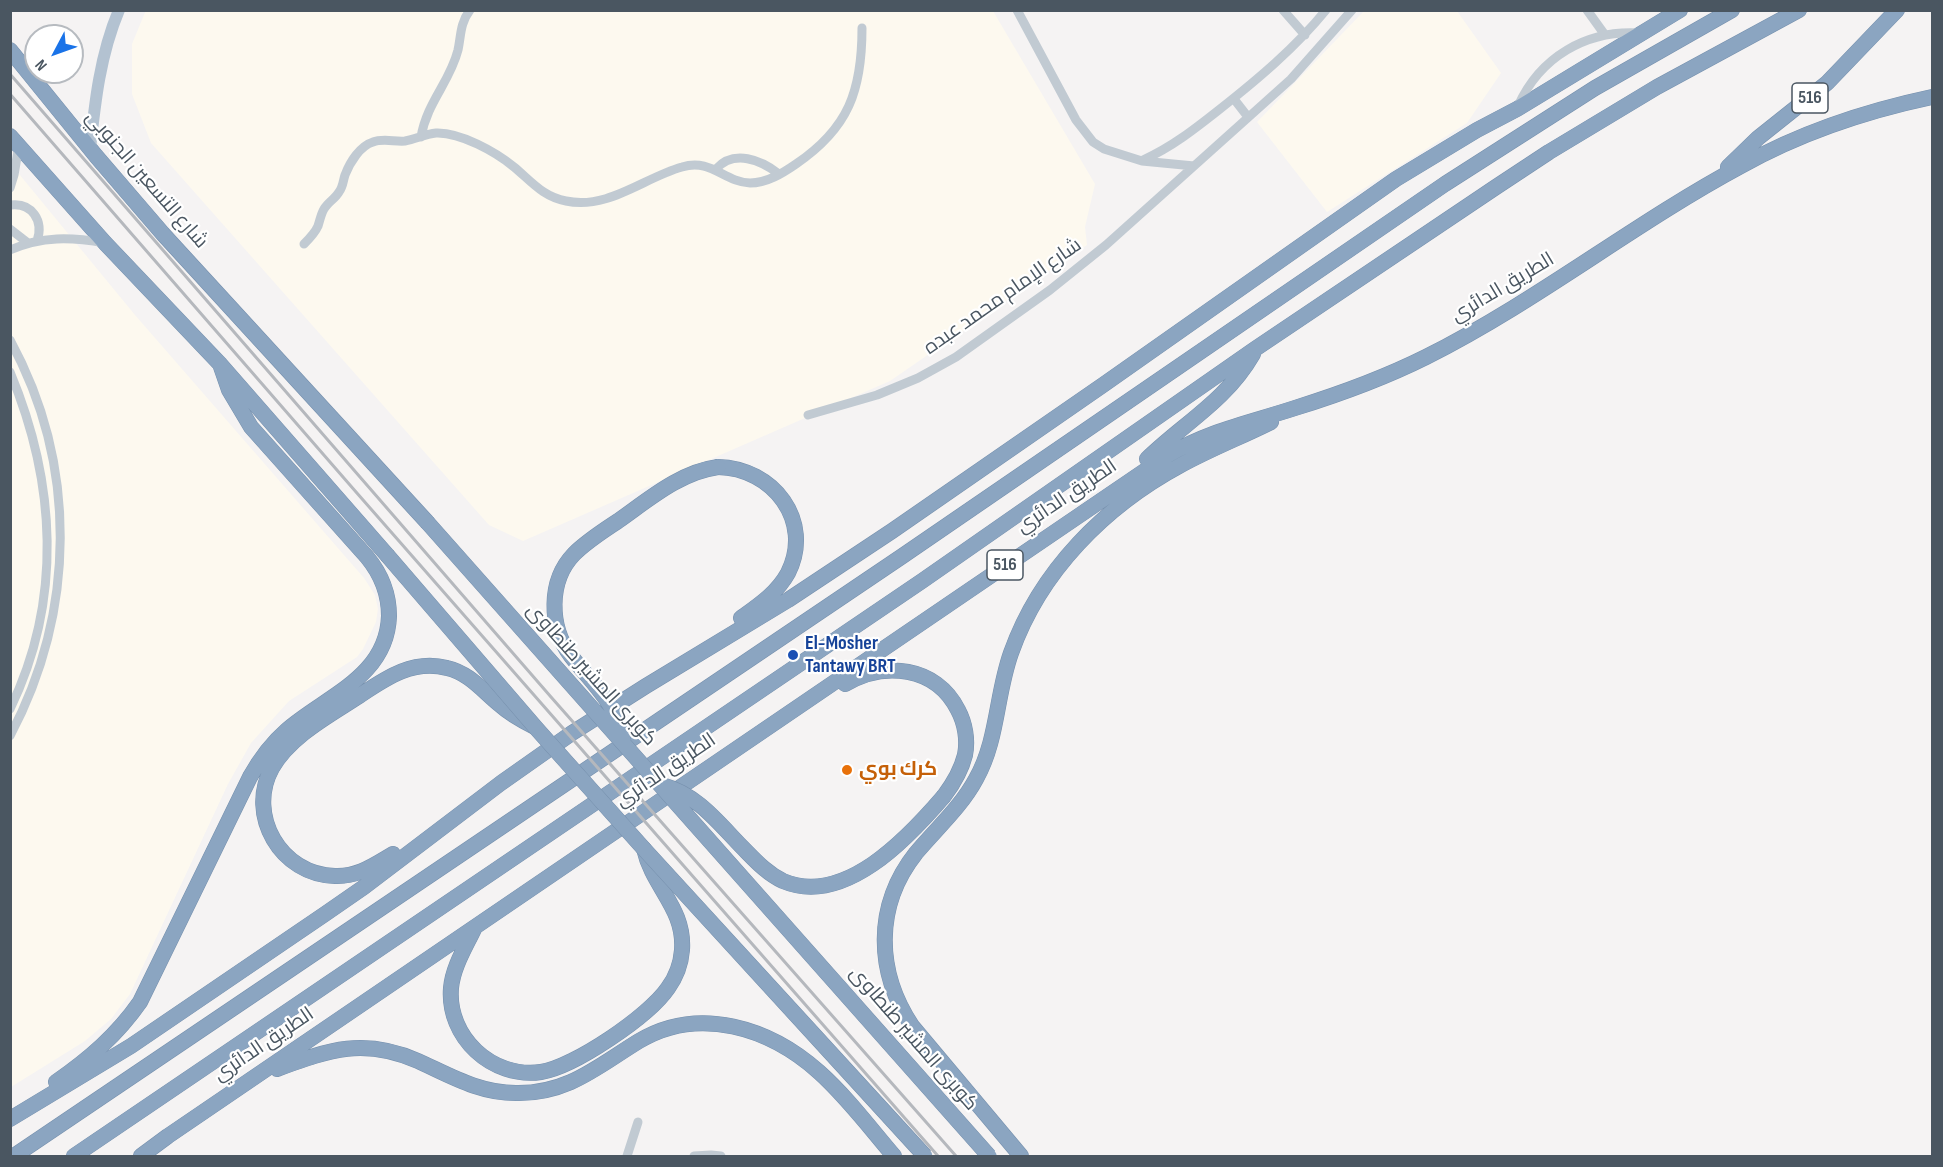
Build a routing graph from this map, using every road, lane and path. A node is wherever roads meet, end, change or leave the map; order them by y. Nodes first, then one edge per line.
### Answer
1 (118, 10) edge
2 (470, 10) edge
3 (1017, 10) edge
4 (1283, 10) edge
5 (1326, 10) edge
6 (1352, 10) edge
7 (1587, 10) edge
8 (1680, 10) edge
9 (1732, 10) edge
10 (1799, 10) edge
11 (1897, 10) edge
12 (862, 28) dead end
13 (1641, 33) junction
14 (1605, 34) junction
15 (1305, 35) junction
16 (10, 50) edge
17 (1930, 98) edge
18 (1234, 99) junction
19 (1517, 109) junction
20 (1248, 117) junction
21 (421, 137) junction
22 (15, 140) edge
23 (90, 149) junction
24 (1142, 161) junction
25 (1194, 166) junction
26 (716, 169) junction
27 (779, 174) junction
28 (1718, 178) junction
29 (10, 188) edge
30 (10, 205) edge
31 (10, 229) edge
32 (33, 242) junction
33 (105, 243) junction
34 (304, 244) dead end
35 (10, 250) edge
36 (253, 333) joint
37 (10, 340) edge
38 (1255, 350) junction
39 (219, 364) junction
40 (10, 372) edge
41 (1295, 408) junction
42 (808, 415) dead end
43 (1130, 479) junction
44 (48, 545) junction
45 (61, 545) junction
46 (717, 644) junction
47 (10, 709) edge
48 (784, 716) junction
49 (536, 728) junction
50 (10, 736) edge
51 (624, 743) junction
52 (662, 785) junction
53 (426, 840) junction
54 (644, 849) junction
55 (475, 927) junction
56 (255, 1077) junction
57 (15, 1117) edge
58 (638, 1122) dead end
59 (14, 1156) edge
60 (74, 1156) edge
61 (141, 1156) edge
62 (627, 1156) edge
63 (694, 1156) edge
64 (721, 1156) edge
65 (894, 1156) edge
66 (925, 1156) edge
67 (989, 1156) edge
68 (1021, 1156) edge

1 - 23 main road
2 - 21 street
3 - 24 street
4 - 15 street
5 - 15 street
6 - 20 street, شارع الإمام محمد عبده
7 - 14 street
8 - 13 highway
9 - 59 highway
10 - 38 highway, الطريق الدائري / 516
11 - 28 highway, 516
12 - 27 street
13 - 14 street
13 - 19 highway
14 - 19 street
15 - 18 street
16 - 23 highway, شارع التسعين الجنوبي
17 - 28 highway, الطريق الدائري / 516
18 - 20 street
18 - 24 street
19 - 46 highway
20 - 25 street, شارع الإمام محمد عبده
21 - 26 street
21 - 34 street
22 - 29 street
22 - 33 highway
23 - 36 highway, شارع التسعين الجنوبي
24 - 25 street
25 - 42 street, شارع الإمام محمد عبده
26 - 27 street
26 - 27 street
28 - 41 highway, الطريق الدائري / 516
30 - 32 street
31 - 32 street
32 - 33 street
32 - 35 street
33 - 39 highway
36 - 51 highway, كوبرى المشير طنطاوى, bridge
37 - 45 street
38 - 43 highway
38 - 60 highway, الطريق الدائري / 516
39 - 49 highway, bridge
39 - 57 highway
40 - 44 street
41 - 43 highway, الطريق الدائري / 516
41 - 68 highway
43 - 48 highway, الطريق الدائري / 516
44 - 45 street
44 - 47 street
45 - 50 street
46 - 51 highway, bridge
46 - 53 highway
48 - 52 highway, bridge
48 - 55 highway, الطريق الدائري / 516
49 - 53 highway
49 - 54 highway, bridge
51 - 52 highway, كوبرى المشير طنطاوى, bridge
52 - 67 highway, كوبرى المشير طنطاوى, bridge
53 - 57 highway
54 - 55 highway
54 - 66 highway, bridge
55 - 56 highway, الطريق الدائري / 516
56 - 61 highway, الطريق الدائري / 516
56 - 65 highway
58 - 62 street
63 - 64 street

